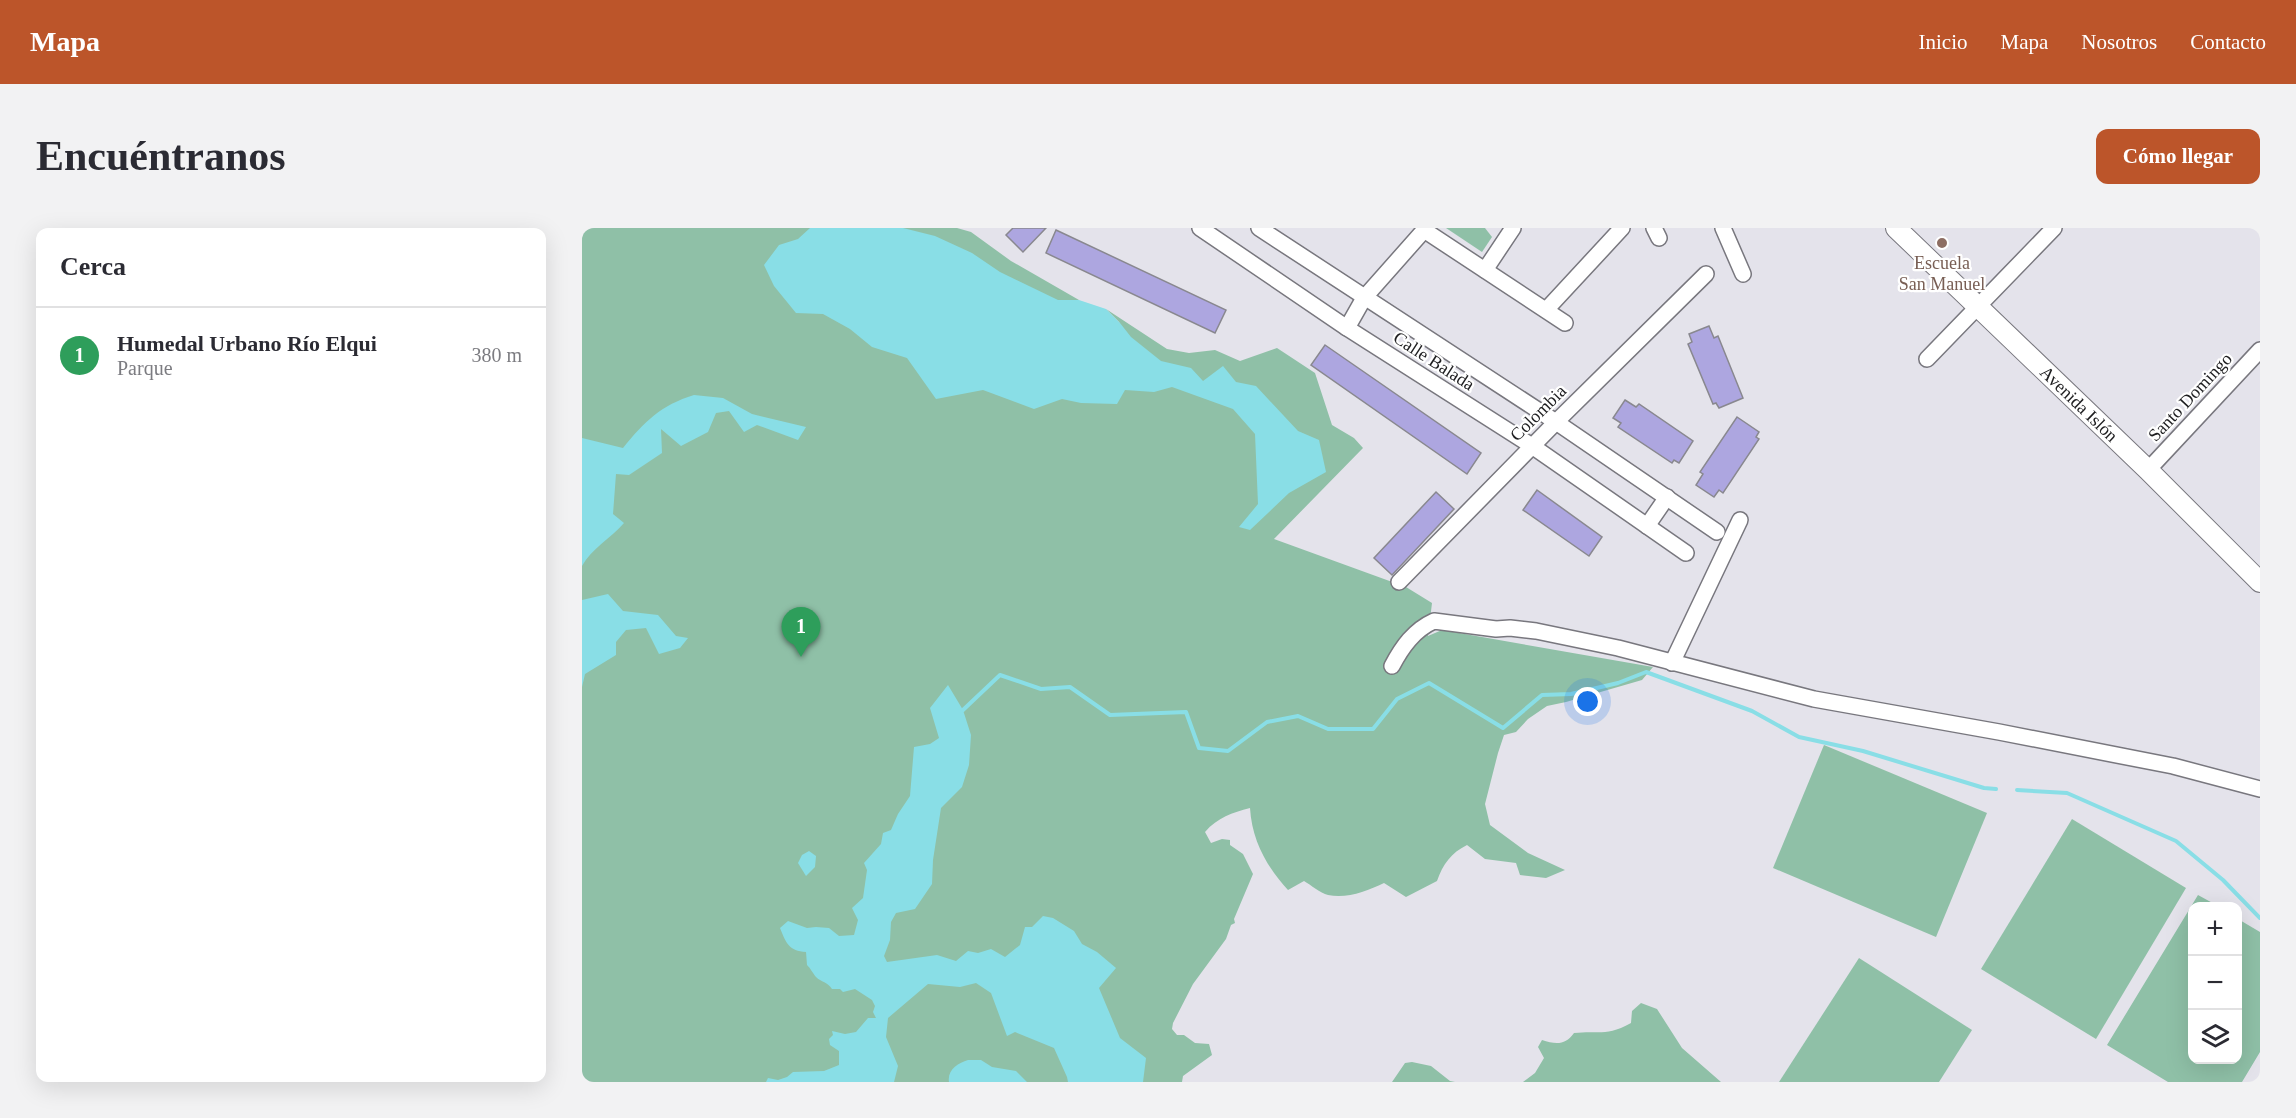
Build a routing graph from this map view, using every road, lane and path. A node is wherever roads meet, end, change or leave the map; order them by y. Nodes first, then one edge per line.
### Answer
1 (1200, 228) edge
2 (1259, 228) edge
3 (1513, 228) edge
4 (1622, 228) edge
5 (1896, 228) edge
6 (2054, 228) edge
7 (1425, 229) edge
8 (1724, 229) edge
9 (1485, 270) junction
10 (1706, 274) dead end
11 (1743, 274) dead end
12 (1364, 298) junction
13 (1976, 307) junction
14 (1546, 310) junction
15 (1565, 323) dead end
16 (1347, 328) junction
17 (2260, 350) edge
18 (1927, 359) dead end
19 (1556, 422) junction
20 (1532, 446) junction
21 (2148, 470) junction
22 (1667, 497) junction
23 (1740, 520) dead end
24 (1647, 526) junction
25 (1717, 532) dead end
26 (1686, 553) dead end
27 (1399, 582) dead end
28 (2260, 582) edge
29 (1672, 663) junction
30 (1392, 666) dead end
31 (2260, 789) edge

1 - 16 street, Calle Balada
2 - 12 street, Calle Balada
3 - 9 street
4 - 14 street
5 - 13 main road, Avenida Islón
6 - 13 street
7 - 9 street
7 - 12 street
8 - 11 street
9 - 14 street
10 - 19 street, Colombia
12 - 16 street
12 - 19 street, Calle Balada
13 - 18 street
13 - 21 main road, Avenida Islón
14 - 15 street
16 - 20 street, Calle Balada
17 - 21 street, Santo Domingo
19 - 20 street, Colombia
19 - 22 street, Calle Balada
20 - 24 street, Calle Balada
20 - 27 street, Colombia
21 - 28 main road, Avenida Islón
22 - 24 street
22 - 25 street, Calle Balada
23 - 29 street
24 - 26 street, Calle Balada
29 - 30 street
29 - 31 street

